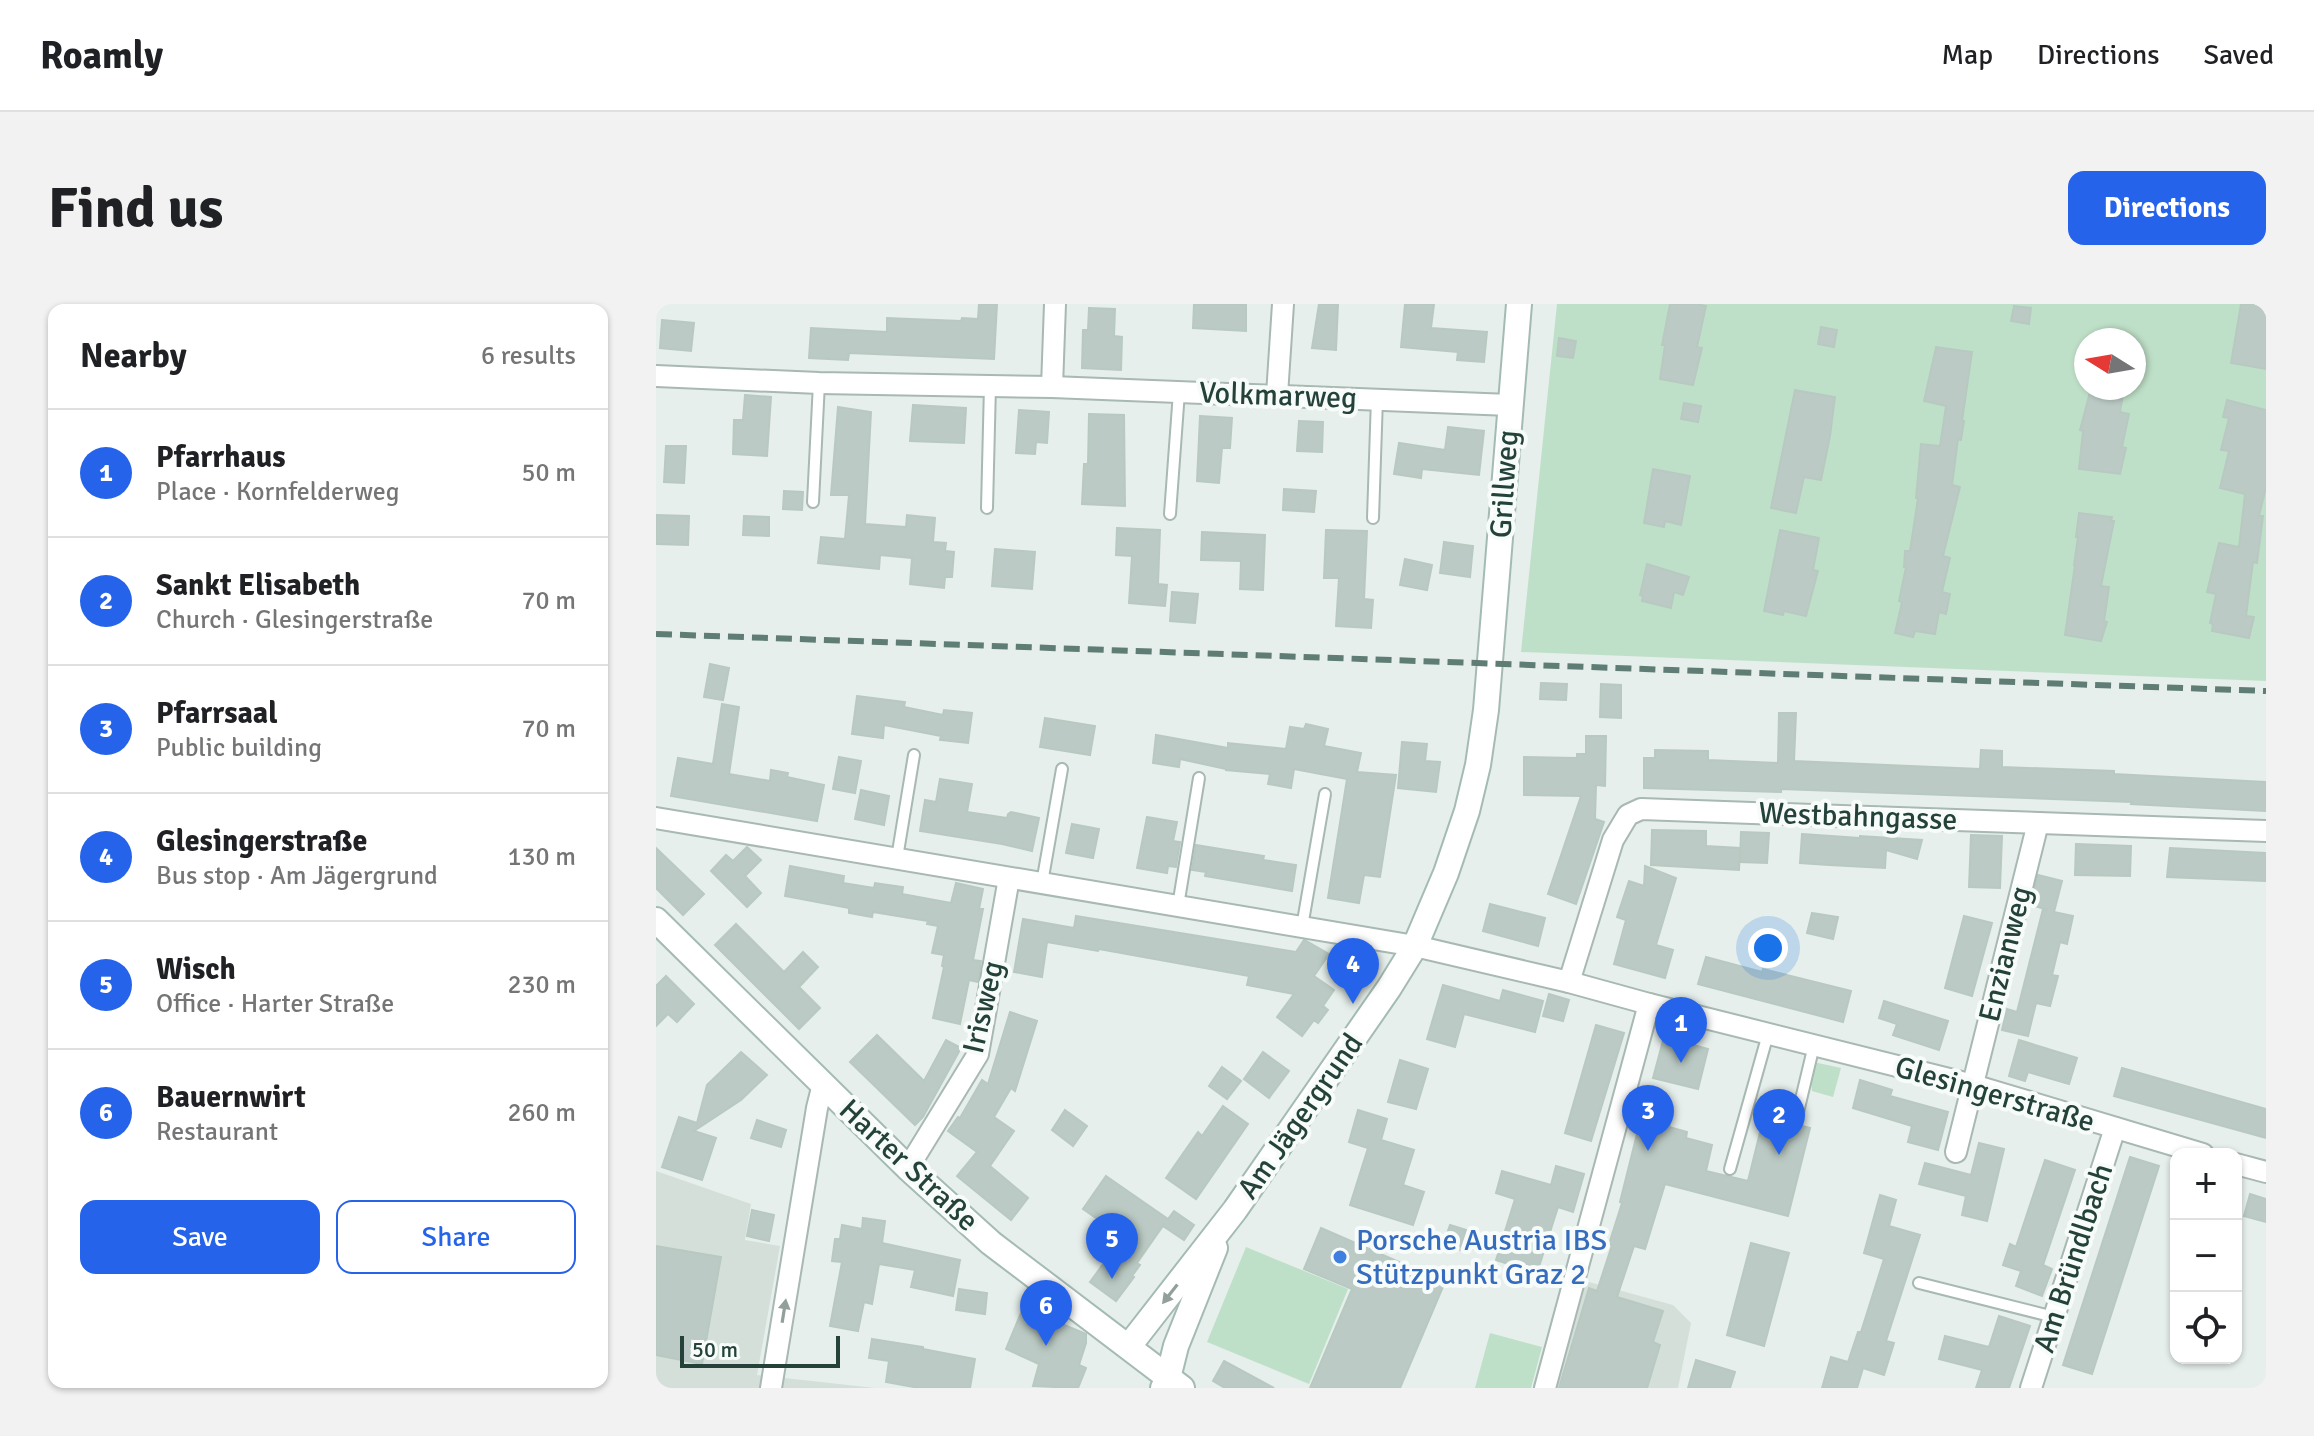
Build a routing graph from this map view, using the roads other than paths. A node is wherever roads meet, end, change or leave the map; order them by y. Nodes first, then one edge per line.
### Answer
1 (1055, 304) edge
2 (1283, 304) edge
3 (1519, 304) edge
4 (656, 376) edge
5 (819, 383) junction
6 (990, 385) junction
7 (1052, 387) junction
8 (1179, 392) junction
9 (1277, 395) junction
10 (1377, 398) junction
11 (1510, 405) junction
12 (813, 502) dead end
13 (987, 508) dead end
14 (1170, 514) dead end
15 (1373, 518) dead end
16 (1491, 664) joint
17 (914, 755) dead end
18 (1062, 769) dead end
19 (1199, 778) dead end
20 (1325, 794) dead end
21 (656, 818) edge
22 (2038, 823) junction
23 (2266, 831) edge
24 (897, 858) junction
25 (1009, 878) junction
26 (1042, 883) junction
27 (1178, 906) junction
28 (656, 920) edge
29 (1302, 927) junction
30 (1415, 946) junction
31 (1569, 982) junction
32 (1649, 1004) junction
33 (1768, 1034) junction
34 (1814, 1045) junction
35 (823, 1084) junction
36 (1973, 1085) junction
37 (1798, 1112) dead end
38 (2115, 1128) junction
39 (2183, 1148) edge
40 (1956, 1152) dead end
41 (2242, 1166) edge
42 (908, 1168) junction
43 (1730, 1169) dead end
44 (2266, 1172) edge
45 (1235, 1210) junction
46 (1919, 1283) dead end
47 (2054, 1317) junction
48 (1129, 1346) junction
49 (1171, 1385) edge
50 (771, 1388) edge
51 (1545, 1388) edge
52 (2031, 1388) edge

1 - 7 street
2 - 9 street
3 - 11 main road, Grillweg
4 - 5 street, Volkmarweg
5 - 6 street, Volkmarweg
5 - 12 lane
6 - 7 street, Volkmarweg
6 - 13 lane
7 - 8 street, Volkmarweg
8 - 9 street, Volkmarweg
8 - 14 lane, Volkmarweg
9 - 10 street, Volkmarweg
10 - 11 street, Volkmarweg
10 - 15 lane, Volkmarweg
11 - 16 main road, Grillweg
16 - 30 main road, Am Jägergrund
17 - 24 lane
18 - 26 lane
19 - 27 lane
20 - 29 lane
21 - 24 street, Glesingerstraße
22 - 23 street, Westbahngasse
22 - 31 street, Westbahngasse
22 - 36 street, Enzianweg
24 - 25 street, Glesingerstraße
25 - 26 street, Glesingerstraße
25 - 42 street, Irisweg
26 - 27 street, Glesingerstraße
27 - 29 street, Glesingerstraße
28 - 35 main road, Harter Straße
29 - 30 street, Glesingerstraße
30 - 31 street, Glesingerstraße
30 - 45 main road, Am Jägergrund
31 - 32 street, Glesingerstraße
32 - 33 street, Glesingerstraße
32 - 51 street
33 - 34 street, Glesingerstraße
33 - 43 lane
34 - 36 street, Glesingerstraße
34 - 37 lane
35 - 42 main road, Harter Straße
50 -> 35 street
36 - 38 street, Glesingerstraße
36 - 40 street, Enzianweg
38 - 39 street, Glesingerstraße
38 - 47 street, Am Bründlbach
41 - 44 street
42 - 48 main road, Harter Straße
45 -> 48 main road, Am Jägergrund
45 - 49 main road, Am Jägergrund
46 - 47 lane
47 - 52 street, Am Bründlbach
48 - 49 main road, Harter Straße

